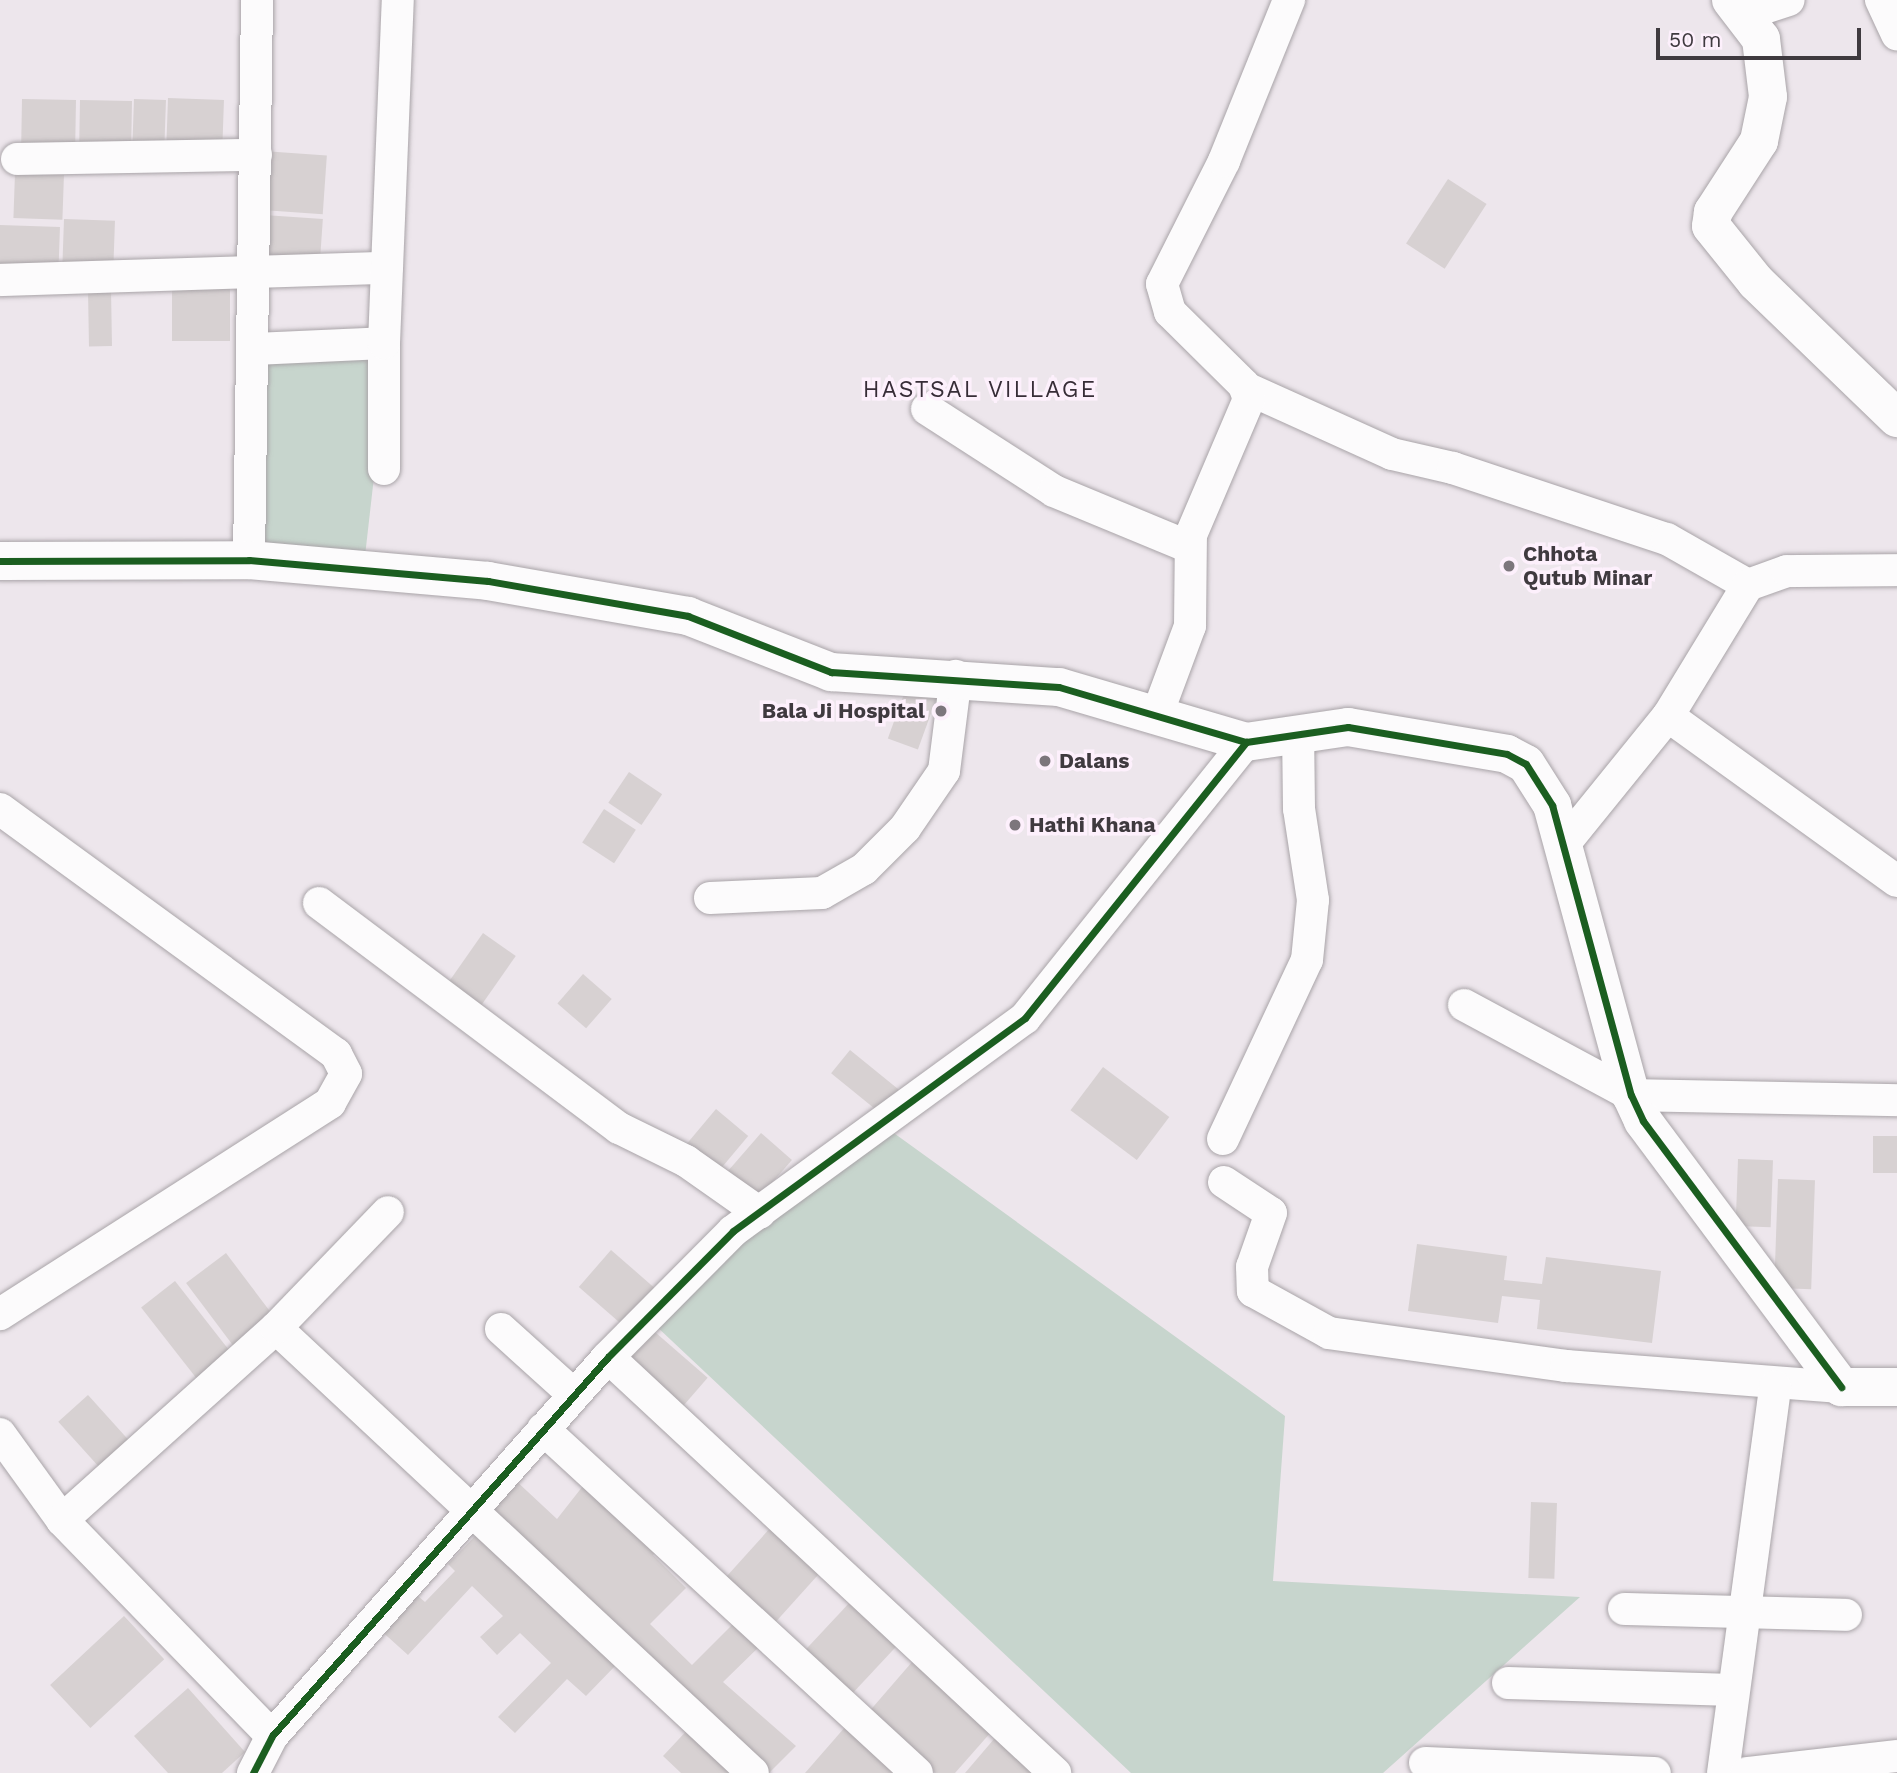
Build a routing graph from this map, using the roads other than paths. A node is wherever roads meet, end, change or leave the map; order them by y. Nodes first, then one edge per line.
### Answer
1 (257, 0) edge
2 (398, 0) edge
3 (1289, 0) edge
4 (1881, 0) edge
5 (1754, 2) edge
6 (1897, 35) edge
7 (256, 155) junction
8 (16, 159) dead end
9 (387, 268) junction
10 (255, 271) junction
11 (0, 280) edge
12 (384, 343) junction
13 (254, 349) junction
14 (1246, 388) junction
15 (928, 409) dead end
16 (1897, 418) edge
17 (384, 469) dead end
18 (1189, 547) junction
19 (249, 560) junction
20 (0, 561) edge
21 (1897, 570) edge
22 (1748, 585) junction
23 (956, 676) junction
24 (1158, 712) junction
25 (1668, 716) junction
26 (1298, 732) junction
27 (1245, 743) junction
28 (0, 810) edge
29 (1565, 843) junction
30 (1897, 881) edge
31 (710, 898) dead end
32 (319, 903) dead end
33 (1464, 1005) dead end
34 (1631, 1095) junction
35 (1897, 1100) edge
36 (1223, 1139) dead end
37 (1224, 1182) dead end
38 (388, 1212) dead end
39 (760, 1213) junction
40 (0, 1314) edge
41 (276, 1328) junction
42 (501, 1329) dead end
43 (608, 1357) junction
44 (1775, 1385) junction
45 (1841, 1387) junction
46 (1897, 1387) edge
47 (574, 1395) junction
48 (543, 1429) junction
49 (0, 1434) edge
50 (471, 1507) junction
51 (62, 1520) junction
52 (1624, 1609) dead end
53 (1746, 1613) junction
54 (1846, 1615) dead end
55 (1508, 1683) dead end
56 (1732, 1690) junction
57 (272, 1737) junction
58 (1897, 1756) edge
59 (1425, 1763) dead end
60 (253, 1773) edge
61 (753, 1773) edge
62 (917, 1773) edge
63 (1055, 1773) edge
64 (1654, 1773) edge
65 (1723, 1773) edge
66 (1747, 1773) edge

1 - 7 street
2 - 9 street
3 - 14 street
4 - 6 street
5 - 16 street
7 - 8 street
7 - 10 street
9 - 10 street
9 - 12 street
10 - 11 street
10 - 13 street
12 - 13 street
12 - 17 street
13 - 19 street
14 - 18 street
14 - 22 street
15 - 18 street
18 - 24 street
19 - 20 street
19 - 23 street
21 - 22 street
22 - 25 street
23 - 24 street
23 - 31 street
24 - 27 street
25 - 29 street
25 - 30 street
26 - 27 street
26 - 29 street
26 - 36 street
27 - 39 street
28 - 40 street
29 - 34 street
32 - 39 street
33 - 34 street
34 - 35 street
34 - 45 street
37 - 44 street
38 - 41 street
39 - 43 street
41 - 50 street
41 - 51 street
42 - 47 street
43 - 47 street
43 - 63 street
44 - 45 street
44 - 53 street
45 - 46 street
47 - 48 street
48 - 50 street
48 - 62 street
49 - 51 street
50 - 57 street
50 - 61 street
51 - 57 street
52 - 53 street
53 - 54 street
53 - 56 street
55 - 56 street
56 - 65 street
57 - 60 street
58 - 66 street
59 - 64 street

